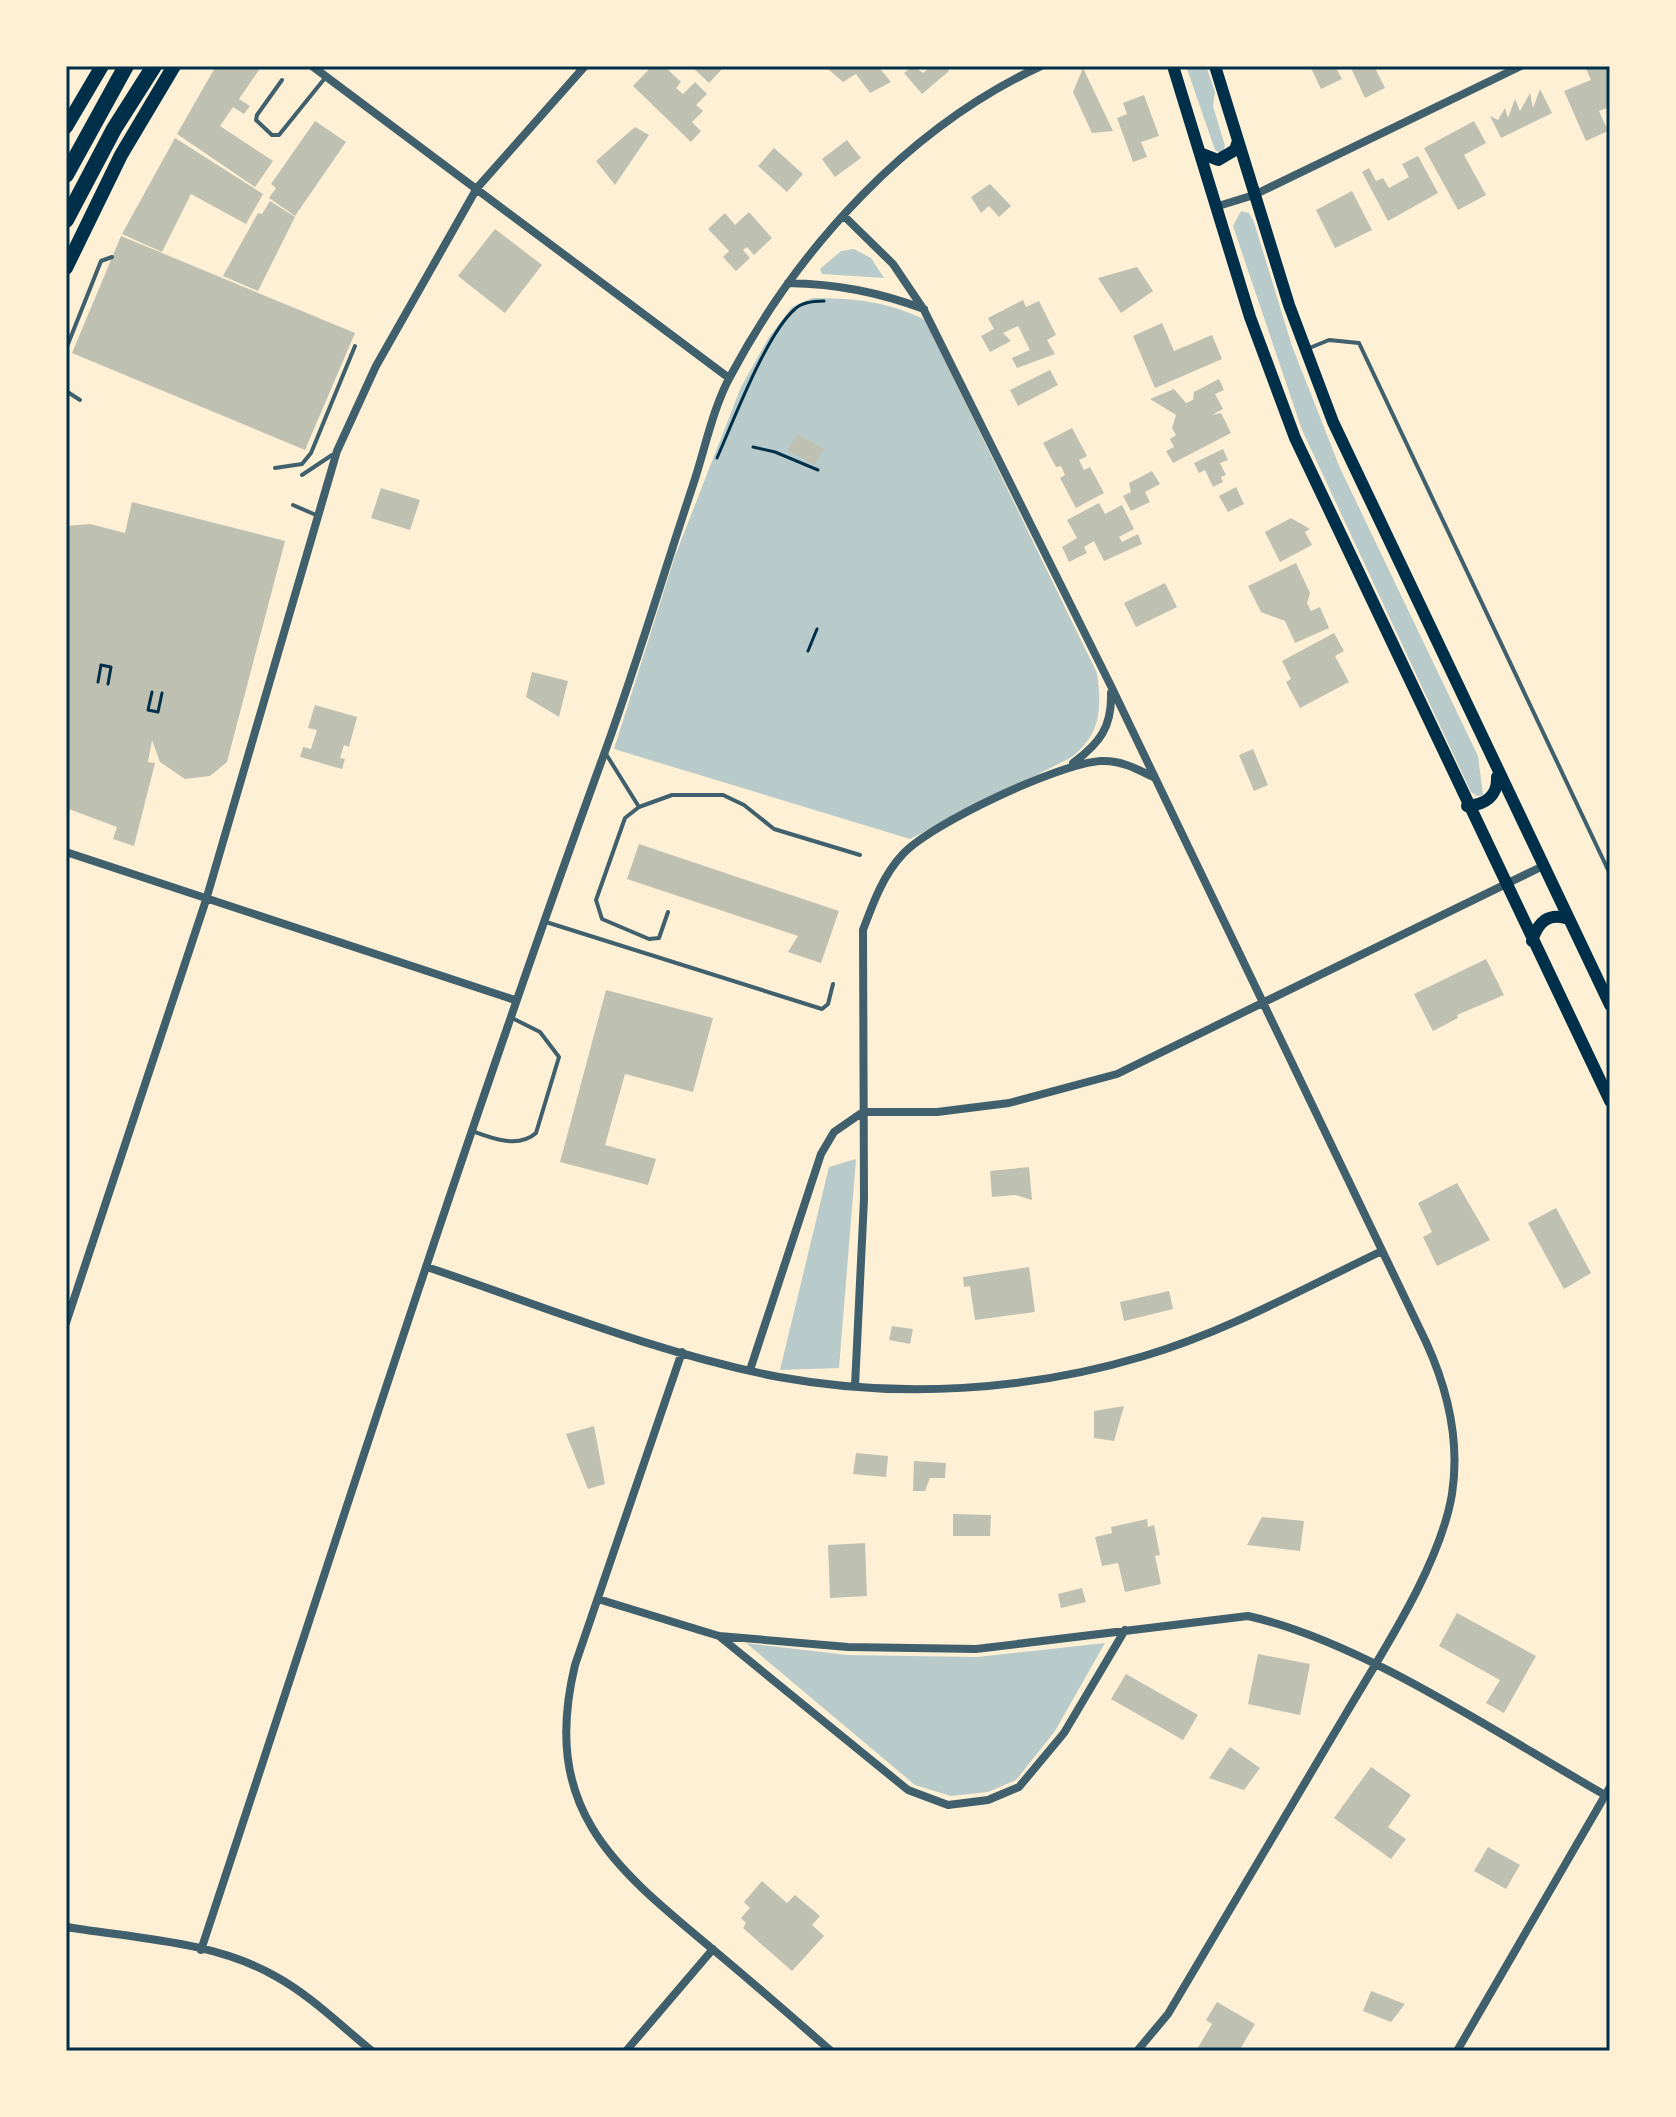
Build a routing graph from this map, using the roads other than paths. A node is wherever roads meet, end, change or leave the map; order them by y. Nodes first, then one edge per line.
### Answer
1 (102, 66) edge
2 (126, 66) edge
3 (154, 66) edge
4 (174, 66) edge
5 (312, 66) edge
6 (585, 66) edge
7 (1041, 66) edge
8 (1173, 66) edge
9 (1215, 66) edge
10 (1521, 66) edge
11 (326, 76) junction
12 (282, 80) dead end
13 (66, 127) edge
14 (1238, 141) junction
15 (1200, 153) junction
16 (66, 175) edge
17 (477, 188) junction
18 (1254, 195) junction
19 (1215, 207) junction
20 (844, 216) junction
21 (66, 220) edge
22 (112, 257) dead end
23 (66, 268) edge
24 (788, 283) junction
25 (924, 310) junction
26 (355, 346) dead end
27 (66, 349) edge
28 (1305, 349) junction
29 (729, 378) junction
30 (66, 391) edge
31 (80, 400) dead end
32 (337, 451) junction
33 (275, 468) dead end
34 (302, 475) dead end
35 (293, 505) dead end
36 (318, 516) junction
37 (1111, 686) junction
38 (604, 753) junction
39 (1073, 764) junction
40 (1497, 774) junction
41 (1154, 778) junction
42 (1467, 806) junction
43 (639, 807) junction
44 (66, 852) edge
45 (860, 855) dead end
46 (1543, 866) junction
47 (1610, 874) edge
48 (1505, 884) junction
49 (206, 900) junction
50 (668, 912) dead end
51 (1569, 919) junction
52 (544, 921) junction
53 (1532, 941) junction
54 (833, 984) dead end
55 (515, 1000) junction
56 (1609, 1003) edge
57 (1263, 1004) junction
58 (510, 1017) junction
59 (1610, 1101) edge
60 (863, 1112) junction
61 (472, 1131) junction
62 (1382, 1251) junction
63 (427, 1267) junction
64 (66, 1323) edge
65 (682, 1352) junction
66 (750, 1370) junction
67 (855, 1386) junction
68 (598, 1599) junction
69 (1125, 1630) junction
70 (719, 1636) junction
71 (1375, 1664) junction
72 (1607, 1791) edge
73 (66, 1927) edge
74 (713, 1949) junction
75 (201, 1950) junction
76 (372, 2051) edge
77 (626, 2051) edge
78 (831, 2051) edge
79 (1137, 2051) edge
80 (1457, 2051) edge

1 - 13 main road
2 - 16 highway
3 - 21 highway
4 - 23 main road
5 - 11 street
6 - 17 street
7 - 20 street
8 - 15 main road
9 - 14 main road
10 - 18 street
11 - 12 lane
11 - 17 street
14 - 15 main road
14 - 18 main road
15 - 19 main road
17 - 29 street
17 - 32 street
18 - 19 street
18 - 28 main road
19 - 42 main road
20 - 24 street
20 - 25 street
22 - 27 lane
24 - 25 street
24 - 29 street
25 - 37 street
26 - 33 lane
28 - 40 main road
28 - 47 lane
29 - 38 street
30 - 31 lane
32 - 34 lane
32 - 36 street
35 - 36 lane
36 - 49 street
37 - 39 street
37 - 41 street
38 - 43 lane
38 - 52 street
39 - 41 street
39 - 60 street
40 - 42 main road
40 - 46 main road
41 - 57 street
42 - 48 main road
43 - 45 lane
43 - 50 lane
44 - 49 street
46 - 48 street
46 - 51 main road
48 - 53 main road
48 - 57 street
49 - 55 street
49 - 64 street
51 - 53 main road
51 - 56 main road
52 - 54 lane
52 - 55 street
53 - 59 main road
55 - 58 street
57 - 60 street
57 - 62 street
58 - 61 street
58 - 61 lane
60 - 66 street
60 - 67 street
61 - 63 street
62 - 67 street
62 - 71 street
63 - 65 street
63 - 75 street
65 - 66 street
65 - 68 street
66 - 67 street
68 - 70 street
68 - 74 street
69 - 70 street
69 - 70 street
69 - 71 street
71 - 72 street
71 - 79 street
72 - 80 street
73 - 75 street
74 - 77 street
74 - 78 street
75 - 76 street

